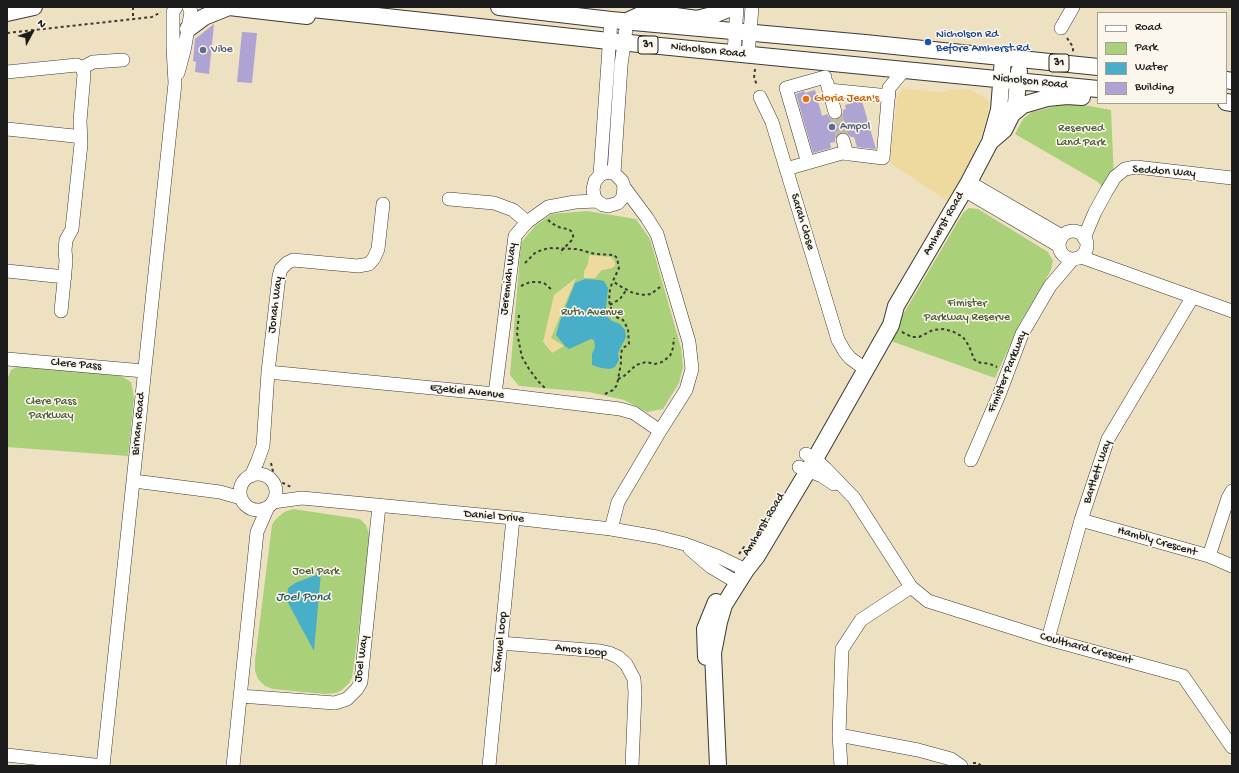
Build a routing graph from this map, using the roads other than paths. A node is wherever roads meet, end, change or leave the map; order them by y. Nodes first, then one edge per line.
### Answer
1 (34, 7) edge
2 (176, 7) edge
3 (189, 7) edge
4 (294, 7) edge
5 (498, 7) edge
6 (733, 7) edge
7 (737, 7) edge
8 (752, 7) edge
9 (1073, 7) edge
10 (7, 13) edge
11 (413, 20) junction
12 (611, 20) junction
13 (627, 21) junction
14 (1061, 28) road end
15 (188, 29) junction
16 (743, 33) junction
17 (617, 42) junction
18 (746, 58) junction
19 (1003, 58) junction
20 (1019, 59) junction
21 (123, 60) dead end
22 (1097, 67) edge
23 (82, 68) junction
24 (823, 69) junction
25 (904, 70) junction
26 (7, 72) edge
27 (1002, 79) junction
28 (1018, 80) junction
29 (175, 83) junction
30 (1097, 89) edge
31 (828, 90) junction
32 (889, 96) junction
33 (760, 97) road end
34 (1097, 98) edge
35 (835, 112) tunnel mouth
36 (1012, 114) junction
37 (7, 129) edge
38 (80, 135) junction
39 (843, 140) tunnel mouth
40 (990, 142) junction
41 (847, 154) junction
42 (808, 163) junction
43 (786, 169) junction
44 (614, 173) junction
45 (600, 175) junction
46 (1232, 178) edge
47 (966, 186) junction
48 (624, 187) junction
49 (592, 189) junction
50 (449, 199) dead end
51 (597, 201) junction
52 (575, 202) junction
53 (618, 203) junction
54 (383, 204) dead end
55 (642, 212) junction
56 (527, 222) junction
57 (1073, 246) junction
58 (7, 271) edge
59 (65, 277) junction
60 (1192, 298) junction
61 (61, 311) dead end
62 (1232, 312) edge
63 (7, 359) edge
64 (861, 366) junction
65 (144, 371) junction
66 (268, 372) junction
67 (495, 394) junction
68 (660, 431) junction
69 (263, 446) junction
70 (971, 460) dead end
71 (807, 462) junction
72 (251, 476) junction
73 (134, 481) junction
74 (272, 481) junction
75 (241, 485) junction
76 (220, 492) junction
77 (1232, 492) edge
78 (299, 494) junction
79 (245, 503) junction
80 (270, 505) junction
81 (378, 506) junction
82 (513, 518) junction
83 (1081, 520) junction
84 (611, 529) junction
85 (257, 532) junction
86 (1208, 556) junction
87 (1232, 566) edge
88 (740, 568) junction
89 (911, 587) junction
90 (1048, 639) junction
91 (500, 643) junction
92 (240, 696) junction
93 (839, 735) junction
94 (1232, 747) edge
95 (7, 755) edge
96 (965, 764) edge
97 (103, 766) edge
98 (233, 766) edge
99 (489, 766) edge
100 (632, 766) edge
101 (710, 766) edge
102 (718, 766) edge
103 (841, 766) edge

1 - 10 main road
2 - 29 street, Birnam Road
3 - 15 street, Birnam Road
4 - 11 main road, Nicholson Road / 31
5 - 12 main road, Nicholson Road / 31
6 - 13 main road
7 - 16 street
8 - 16 street
9 - 14 street
11 - 15 main road
11 - 17 main road, Nicholson Road / 31
12 - 13 main road, Nicholson Road / 31
12 - 17 street
13 - 16 main road, Nicholson Road / 31
13 - 17 street
15 - 29 street, Birnam Road
16 - 18 street
16 - 19 main road, Nicholson Road / 31
17 - 18 main road, Nicholson Road / 31
17 - 44 street
17 - 45 street
18 - 24 main road, Nicholson Road / 31
19 - 20 main road, Nicholson Road / 31
19 - 27 main road, Amherst Road
20 - 22 main road, Nicholson Road / 31
20 - 28 main road, Amherst Road
21 - 23 street
23 - 26 street
23 - 38 street
24 - 25 main road, Nicholson Road / 31
24 - 31 street
24 - 42 street
25 - 27 main road, Nicholson Road / 31
25 - 32 street
27 - 28 main road, Nicholson Road / 31
27 - 40 main road, Amherst Road
28 - 30 main road, Nicholson Road / 31
28 - 36 main road, Amherst Road
29 - 65 street, Birnam Road
31 - 32 street
31 - 35 street
32 - 41 street
33 - 43 street, Sarah Close
34 - 36 main road
36 - 40 main road, Amherst Road
37 - 38 street
38 - 59 street
39 - 41 street
40 - 47 main road, Amherst Road
41 - 42 street
42 - 43 street
43 - 64 street, Sarah Close
44 - 45 street
44 - 48 street
45 - 49 street
46 - 57 street, Seddon Way
47 - 57 street
47 - 64 main road, Amherst Road
48 - 53 street
48 - 55 street
49 - 51 street
49 - 52 street, Jeremiah Way
50 - 56 street
51 - 52 street, Jeremiah Way
51 - 53 street
52 - 56 street, Jeremiah Way
53 - 55 street
54 - 66 street, Jonah Way
55 - 68 street
56 - 67 street, Jeremiah Way
57 - 60 street
57 - 70 street, Fimister Parkway
58 - 59 street
59 - 61 street
60 - 62 street
60 - 83 street, Bartlett Way
63 - 65 street, Clere Pass
64 - 71 main road, Amherst Road
65 - 73 street, Birnam Road
66 - 67 street, Ezekiel Avenue
66 - 69 street, Jonah Way
67 - 68 street, Ezekiel Avenue
68 - 84 street
69 - 72 street, Jonah Way
69 - 74 street, Jonah Way
71 - 88 main road, Amherst Road
71 - 89 street, Coulthard Crescent
72 - 74 street, Daniel Drive
72 - 75 street, Daniel Drive
73 - 76 street, Daniel Drive
73 - 97 street, Birnam Road
74 - 78 street, Daniel Drive
74 - 80 street
75 - 76 street, Daniel Drive
75 - 79 street
76 - 79 street, Daniel Drive
77 - 86 street
78 - 80 street, Daniel Drive
78 - 81 street, Daniel Drive
79 - 80 street, Daniel Drive
79 - 85 street
80 - 85 street
81 - 82 street, Daniel Drive
81 - 92 street, Joel Way
82 - 84 street, Daniel Drive
82 - 91 street, Samuel Loop
83 - 86 street, Hambly Crescent
83 - 90 street, Bartlett Way
84 - 88 street, Daniel Drive
85 - 92 street
86 - 87 street, Hambly Crescent
88 - 101 main road, Amherst Road
88 - 102 main road, Amherst Road
89 - 90 street, Coulthard Crescent
89 - 93 street
90 - 94 street, Coulthard Crescent
91 - 99 street, Samuel Loop
91 - 100 street, Amos Loop
92 - 98 street
93 - 96 street
93 - 103 street
95 - 97 street

